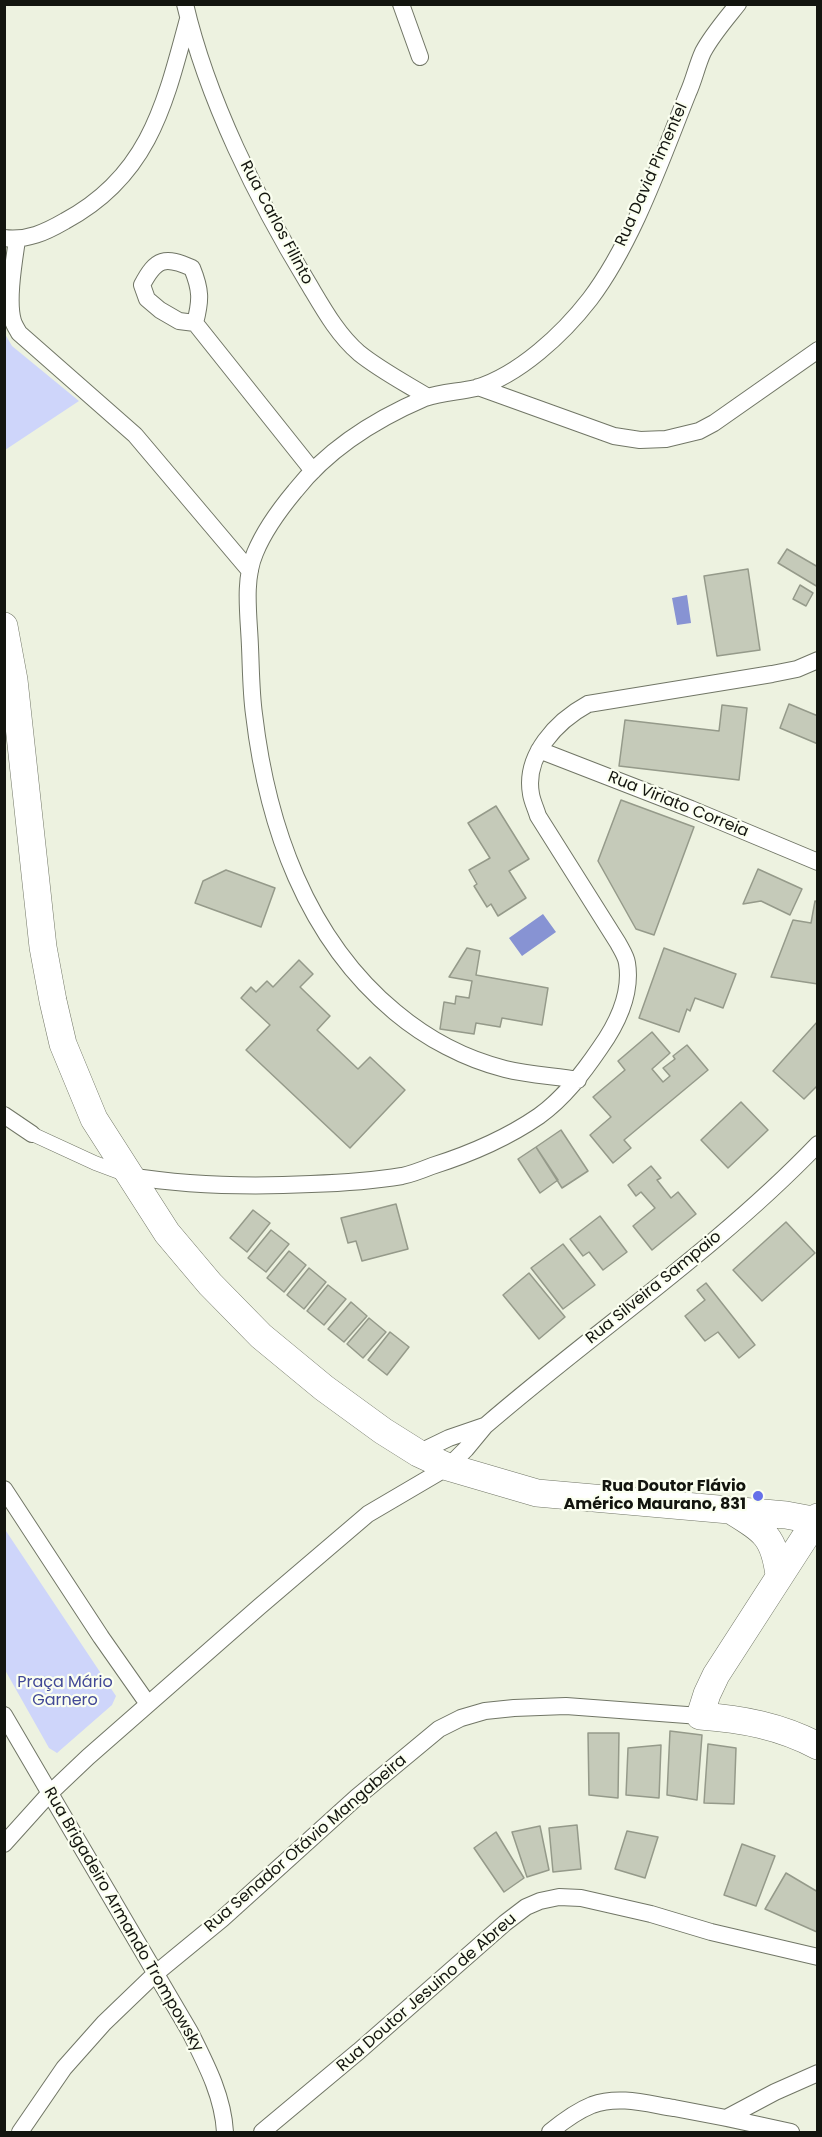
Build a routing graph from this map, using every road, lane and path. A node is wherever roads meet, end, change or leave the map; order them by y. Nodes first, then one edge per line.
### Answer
1 (401, 4) edge
2 (738, 4) edge
3 (187, 11) edge
4 (420, 57) dead end
5 (11, 239) edge
6 (195, 324) dead end
7 (818, 350) edge
8 (478, 387) junction
9 (428, 397) junction
10 (313, 471) junction
11 (250, 571) junction
12 (4, 626) edge
13 (818, 660) edge
14 (539, 750) junction
15 (818, 862) edge
16 (578, 1080) junction
17 (4, 1115) edge
18 (32, 1134) joint
19 (818, 1144) edge
20 (129, 1176) junction
21 (485, 1426) junction
22 (418, 1453) junction
23 (448, 1467) junction
24 (4, 1489) edge
25 (731, 1510) junction
26 (817, 1520) edge
27 (779, 1575) junction
28 (148, 1704) junction
29 (703, 1705) junction
30 (668, 1713) junction
31 (4, 1714) edge
32 (818, 1746) edge
33 (50, 1794) junction
34 (4, 1844) edge
35 (818, 1957) edge
36 (155, 1974) junction
37 (818, 2073) edge
38 (728, 2117) junction
39 (20, 2133) edge
40 (225, 2133) edge
41 (262, 2133) edge
42 (550, 2133) edge
43 (791, 2133) edge

1 - 4 street
2 - 8 street, Rua David Pimentel
3 - 5 street
3 - 9 street, Rua Carlos Filinto
5 - 11 street
6 - 10 street
7 - 8 street
8 - 9 street, Rua David Pimentel
9 - 10 street, Rua David Pimentel
10 - 11 street, Rua David Pimentel
11 - 16 street, Rua David Pimentel
12 - 20 main road
13 - 14 street
14 - 15 street, Rua Viriato Correia
14 - 16 street
16 - 20 street
17 - 18 street
18 - 20 street
19 - 21 street, Rua Silveira Sampaio
20 - 22 main road
21 - 22 street, Rua Silveira Sampaio
21 - 23 street, Rua Silveira Sampaio
22 - 23 main road
23 - 25 main road
23 - 28 street, Rua Silveira Sampaio
24 - 28 street
25 - 26 main road
25 - 27 main road
26 - 27 main road
27 - 29 main road
28 - 33 street, Rua Silveira Sampaio
29 - 30 street, Rua Senador Otávio Mangabeira
29 - 30 street, Rua Senador Otávio Mangabeira
29 - 32 main road, Rua Senador Otávio Mangabeira
30 - 36 street, Rua Senador Otávio Mangabeira
31 - 33 street, Rua Brigadeiro Armando Trompowsky
33 - 34 street, Rua Silveira Sampaio
33 - 36 street, Rua Brigadeiro Armando Trompowsky
35 - 41 street, Rua Doutor Jesuino de Abreu
36 - 39 street, Rua Senador Otávio Mangabeira
36 - 40 street, Rua Brigadeiro Armando Trompowsky
37 - 38 street
38 - 42 street
38 - 43 street

